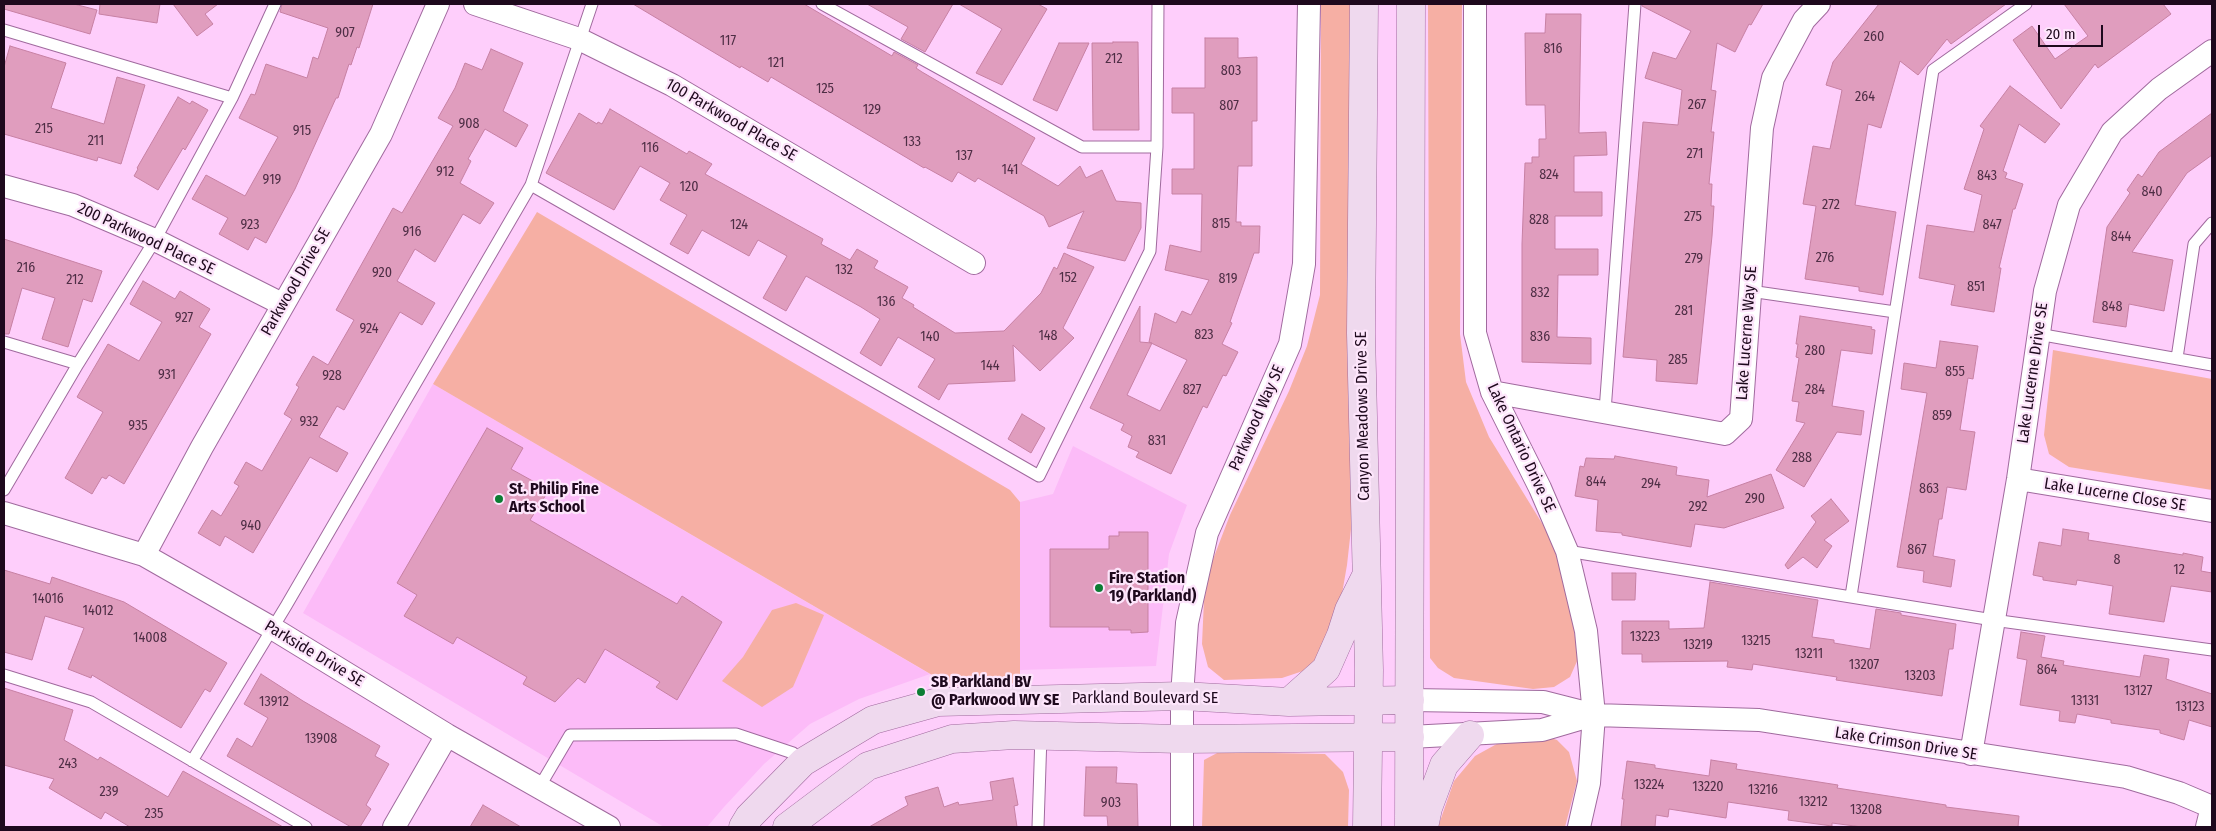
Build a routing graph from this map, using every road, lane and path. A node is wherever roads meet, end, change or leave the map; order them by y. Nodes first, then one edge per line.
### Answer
1 (275, 4) edge
2 (438, 4) edge
3 (475, 4) edge
4 (592, 4) edge
5 (822, 4) edge
6 (1158, 4) edge
7 (1309, 4) edge
8 (1364, 4) edge
9 (1411, 4) edge
10 (1475, 4) edge
11 (1636, 4) edge
12 (1819, 4) edge
13 (2026, 4) edge
14 (4, 30) edge
15 (579, 39) junction
16 (2212, 51) edge
17 (232, 98) junction
18 (1157, 147) junction
19 (4, 186) edge
20 (531, 186) junction
21 (2212, 223) edge
22 (155, 240) junction
23 (974, 263) dead end
24 (1750, 292) junction
25 (282, 304) junction
26 (1895, 312) junction
27 (2038, 334) junction
28 (4, 342) edge
29 (2177, 358) junction
30 (78, 364) junction
31 (2212, 365) edge
32 (1492, 392) junction
33 (1605, 411) junction
34 (2018, 479) junction
35 (4, 490) edge
36 (2212, 511) edge
37 (4, 513) edge
38 (1567, 551) junction
39 (144, 555) junction
40 (1367, 575) junction
41 (1851, 596) junction
42 (1993, 620) junction
43 (272, 628) junction
44 (2212, 650) edge
45 (4, 675) edge
46 (1182, 696) junction
47 (1369, 699) junction
48 (1410, 700) junction
49 (1289, 702) junction
50 (1594, 715) junction
51 (1470, 734) junction
52 (447, 735) junction
53 (1041, 735) junction
54 (1410, 737) junction
55 (1181, 739) junction
56 (1368, 739) junction
57 (1971, 754) junction
58 (192, 761) junction
59 (803, 762) junction
60 (540, 786) junction
61 (826, 796) junction
62 (2212, 807) edge
63 (306, 827) edge
64 (394, 827) edge
65 (609, 827) edge
66 (743, 827) edge
67 (787, 827) edge
68 (1038, 827) edge
69 (1182, 827) edge
70 (1367, 827) edge
71 (1408, 827) edge
72 (1424, 827) edge
73 (1579, 827) edge
74 (2207, 827) edge

1 - 17 lane
2 - 25 street, Parkwood Drive SE
3 - 15 street, 100 Parkwood Place SE
4 - 15 lane
5 - 18 lane
6 - 18 lane
7 - 46 street, Parkwood Way SE
8 - 40 main road, Canyon Meadows Drive SE
9 - 48 main road
10 - 32 street, Lake Ontario Drive SE
11 - 33 lane
12 - 24 street, Lake Lucerne Way SE
13 - 26 lane
14 - 17 lane
15 - 20 lane
15 - 23 street, 100 Parkwood Place SE
16 - 27 street, Lake Lucerne Drive SE
17 - 22 lane
18 - 20 lane
19 - 22 street, 200 Parkwood Place SE
20 - 43 lane
21 - 29 lane
22 - 25 street, 200 Parkwood Place SE
22 - 30 lane
24 - 26 lane
24 - 33 street, Lake Lucerne Way SE
25 - 39 street, Parkwood Drive SE
26 - 41 lane
27 - 29 lane
27 - 34 street, Lake Lucerne Drive SE
28 - 30 lane
29 - 31 lane
30 - 35 lane
32 - 33 street, Lake Lucerne Way SE
32 - 38 street, Lake Ontario Drive SE
34 - 36 street, Lake Lucerne Close SE
34 - 42 street, Lake Lucerne Drive SE
37 - 39 street, Parkside Drive SE
38 - 41 lane
38 - 50 street, Lake Ontario Drive SE
39 - 43 street, Parkside Drive SE
40 - 47 main road, Canyon Meadows Drive SE
40 - 49 main road
41 - 42 lane
42 - 44 lane
42 - 57 street, Lake Lucerne Drive SE
43 - 52 street, Parkside Drive SE
43 - 58 lane
45 - 58 lane
46 - 49 main road, Parkland Boulevard SE
46 - 55 street, Parkwood Way SE
46 - 59 main road, Parkland Boulevard SE
47 - 48 main road, Parkland Boulevard SE
47 - 49 main road, Parkland Boulevard SE
47 - 56 main road, Canyon Meadows Drive SE
48 - 50 street, Lake Crimson Drive SE
48 - 54 main road
50 - 51 street, Lake Crimson Drive SE
50 - 57 street, Lake Crimson Drive SE
50 - 73 street, Lake Ontario Drive SE
51 - 54 street, Lake Crimson Drive SE
51 - 72 main road
52 - 60 street, Parkside Drive SE
52 - 64 street
53 - 55 main road
53 - 61 main road
53 - 68 lane
54 - 56 main road
54 - 71 main road
55 - 56 main road
55 - 69 street, Parkwood Way SE
56 - 70 main road, Canyon Meadows Drive SE
57 - 62 street, Lake Crimson Drive SE
58 - 63 lane
59 - 60 lane
59 - 61 main road
59 - 66 main road, Parkland Boulevard SE
60 - 65 street, Parkside Drive SE
61 - 67 main road
62 - 74 street

